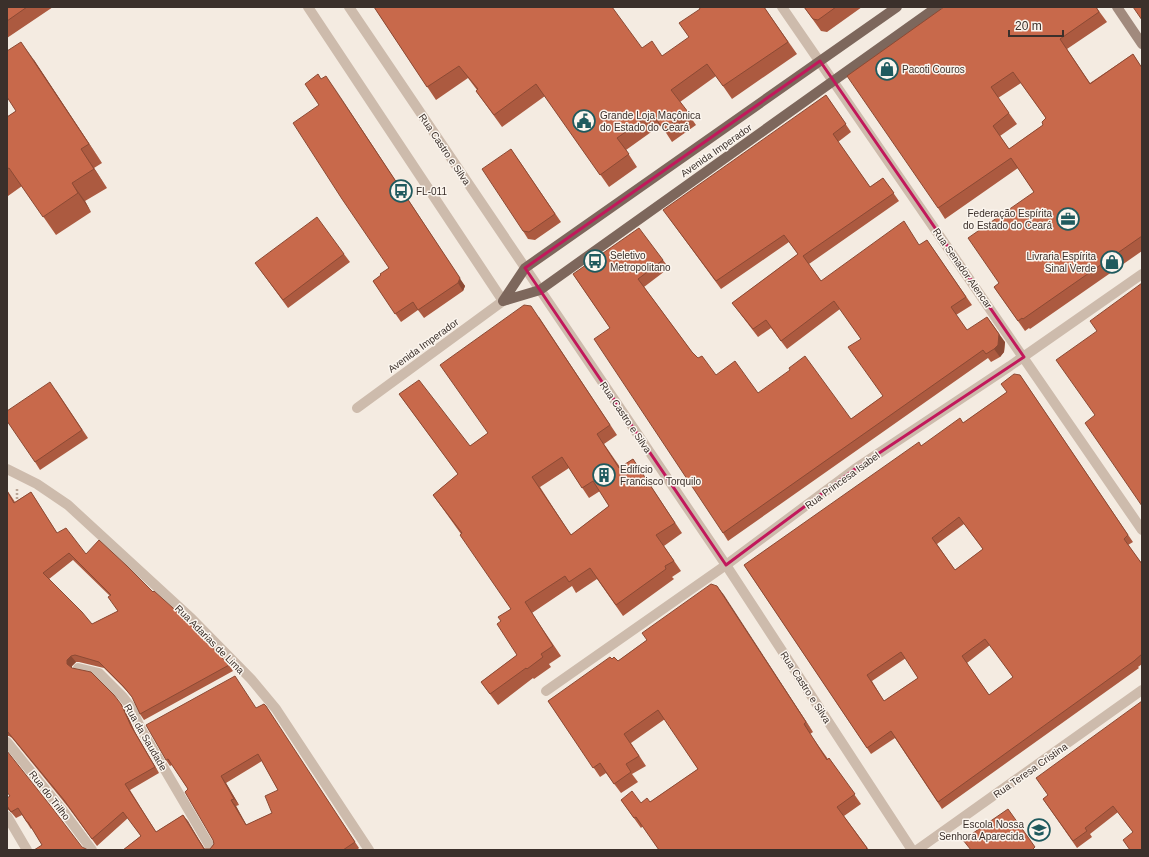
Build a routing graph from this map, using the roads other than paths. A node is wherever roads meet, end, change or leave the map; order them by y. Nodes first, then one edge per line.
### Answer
1 (308, 7) edge
2 (349, 7) edge
3 (782, 7) edge
4 (897, 7) edge
5 (937, 7) edge
6 (1117, 7) edge
7 (1142, 44) edge
8 (820, 61) junction
9 (833, 81) junction
10 (525, 268) junction
11 (1142, 274) edge
12 (540, 290) junction
13 (503, 301) junction
14 (1024, 357) junction
15 (357, 408) dead end
16 (7, 469) edge
17 (1142, 530) edge
18 (726, 565) junction
19 (78, 668) edge
20 (1142, 690) edge
21 (546, 691) dead end
22 (7, 742) edge
23 (7, 816) edge
24 (27, 850) edge
25 (92, 850) edge
26 (212, 850) edge
27 (369, 850) edge
28 (912, 850) edge
29 (917, 850) edge

1 - 13 street
2 - 10 street, Rua Castro e Silva
3 - 8 street, Rua Senador Alencar
4 - 8 main road, Avenida Imperador
5 - 9 main road, Avenida Imperador
6 - 7 main road
8 - 9 street, Rua Senador Alencar
8 - 10 main road, Avenida Imperador
9 - 12 main road, Avenida Imperador
9 - 14 street, Rua Senador Alencar
10 - 12 street, Rua Castro e Silva
10 - 13 main road, Avenida Imperador
11 - 14 street, Rua Princesa Isabel
12 - 13 main road, Avenida Imperador
12 - 18 street, Rua Castro e Silva
13 - 15 street, Avenida Imperador
14 - 17 street, Rua Senador Alencar
14 - 18 street, Rua Princesa Isabel
16 - 27 street, Rua Adarias de Lima
18 - 21 street, Rua Princesa Isabel
18 - 28 street, Rua Castro e Silva
19 - 26 street, Rua da Saudade
20 - 29 street, Rua Teresa Cristina
22 - 25 street, Rua do Trilho
23 - 24 street

